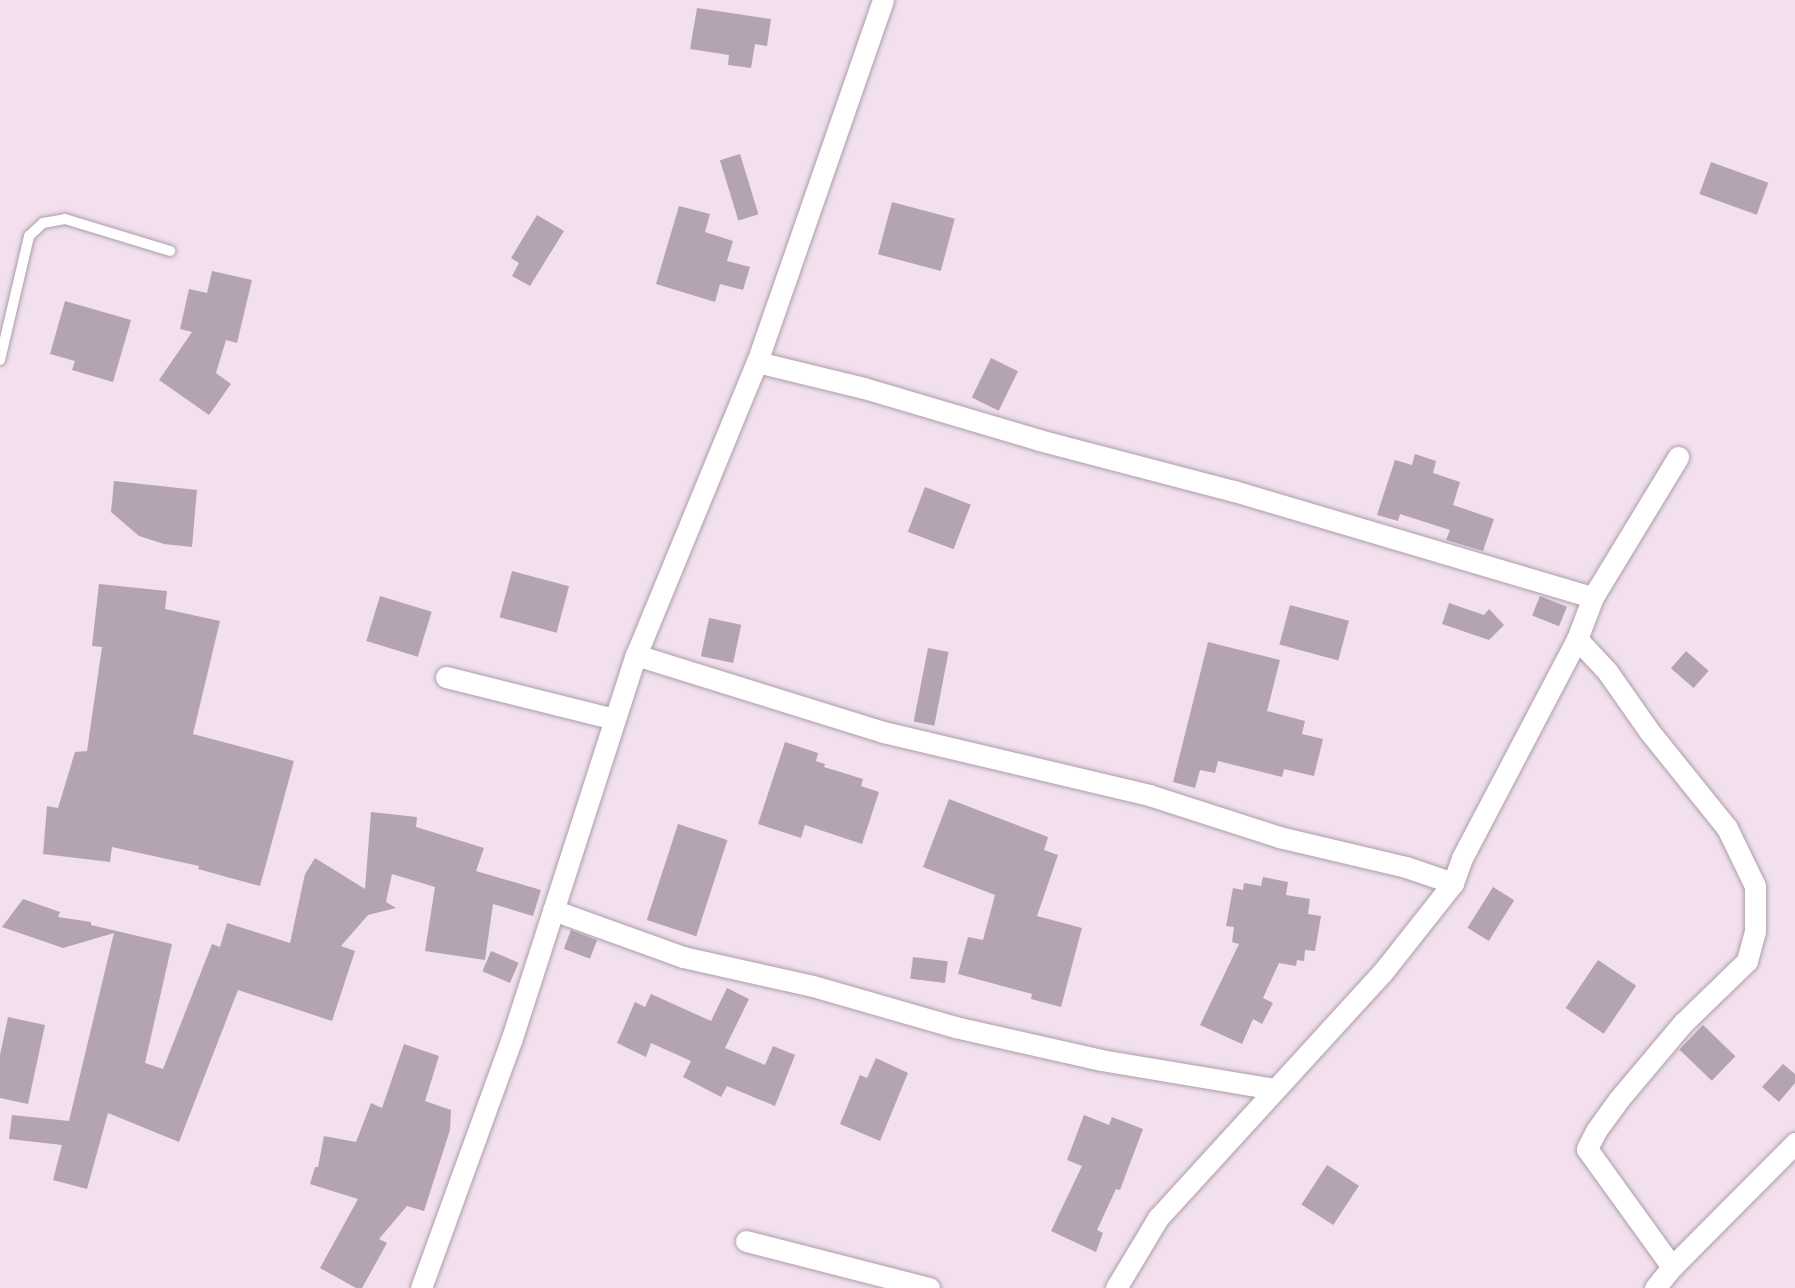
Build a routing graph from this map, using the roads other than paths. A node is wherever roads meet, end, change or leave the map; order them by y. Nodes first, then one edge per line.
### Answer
1 (883, 0) edge
2 (170, 251) dead end
3 (0, 360) edge
4 (757, 362) junction
5 (1678, 457) dead end
6 (1593, 597) junction
7 (1577, 639) junction
8 (636, 655) junction
9 (446, 677) dead end
10 (614, 719) junction
11 (1453, 883) junction
12 (553, 910) junction
13 (1274, 1089) junction
14 (1795, 1143) edge
15 (746, 1241) dead end
16 (1672, 1266) junction
17 (421, 1288) edge
18 (929, 1288) edge
19 (1116, 1288) edge
20 (1656, 1288) edge

1 - 4 street
2 - 3 lane
4 - 6 street
4 - 8 street
5 - 6 street
6 - 7 street
7 - 11 street
7 - 16 street
8 - 10 street
8 - 11 street
9 - 10 street
10 - 12 street
11 - 13 street
12 - 13 street
12 - 17 street
13 - 19 street
14 - 16 street
15 - 18 street
16 - 20 street

